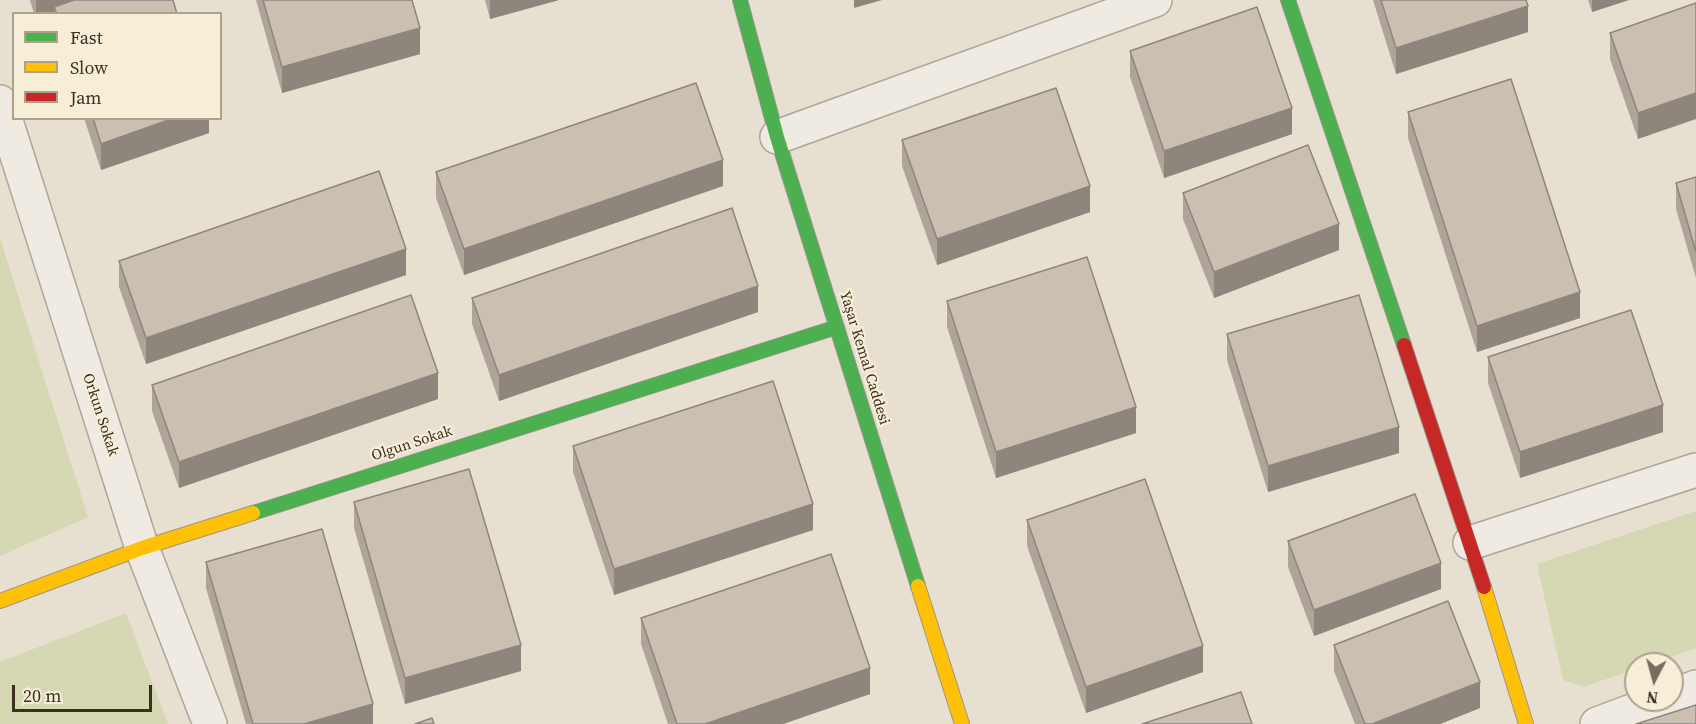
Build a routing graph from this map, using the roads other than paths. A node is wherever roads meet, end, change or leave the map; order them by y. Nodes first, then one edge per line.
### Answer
1 (740, 0) edge
2 (1155, 0) edge
3 (1288, 0) edge
4 (0, 102) edge
5 (777, 137) junction
6 (837, 327) junction
7 (1696, 470) edge
8 (1470, 543) junction
9 (142, 548) junction
10 (0, 601) edge
11 (1630, 712) edge
12 (210, 724) edge
13 (962, 724) edge
14 (1526, 724) edge
15 (1597, 724) edge

1 - 5 street, Yaşar Kemal Caddesi
2 - 5 street
3 - 8 street
4 - 9 street, Orkun Sokak
5 - 6 street, Yaşar Kemal Caddesi
6 - 9 street, Olgun Sokak
6 - 13 street, Yaşar Kemal Caddesi
7 - 8 street
8 - 14 street
9 - 10 street, Olgun Sokak
9 - 12 street, Orkun Sokak
11 - 15 street

